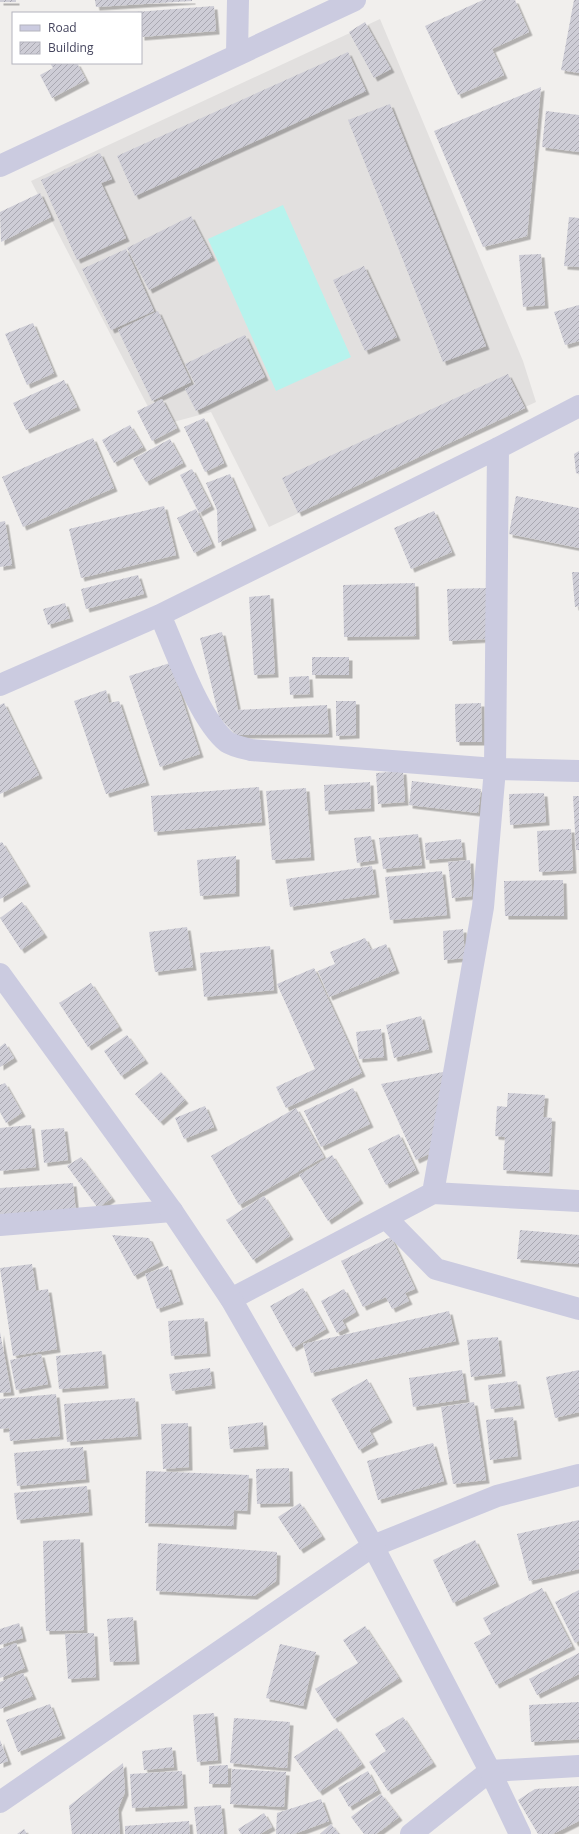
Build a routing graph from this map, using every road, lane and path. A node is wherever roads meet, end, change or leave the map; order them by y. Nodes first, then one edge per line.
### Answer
1 (238, 0) edge
2 (355, 0) edge
3 (238, 54) junction
4 (0, 166) edge
5 (579, 406) edge
6 (498, 448) junction
7 (160, 615) junction
8 (0, 685) edge
9 (495, 769) junction
10 (579, 771) edge
11 (0, 974) edge
12 (433, 1193) junction
13 (579, 1201) edge
14 (172, 1211) junction
15 (386, 1218) junction
16 (0, 1225) edge
17 (231, 1299) junction
18 (579, 1309) edge
19 (579, 1475) edge
20 (373, 1546) junction
21 (579, 1766) edge
22 (490, 1771) junction
23 (0, 1802) edge
24 (411, 1834) edge
25 (520, 1834) edge

1 - 3 street
2 - 3 street
3 - 4 street
5 - 6 street
6 - 7 street
6 - 9 street
7 - 8 street
7 - 9 street
9 - 10 street
9 - 12 street
11 - 14 street
12 - 13 street
12 - 15 street
14 - 16 street
14 - 17 street
15 - 17 street
15 - 18 street
17 - 20 street
19 - 20 street
20 - 22 street
20 - 23 street
21 - 22 street
22 - 24 street
22 - 25 street

